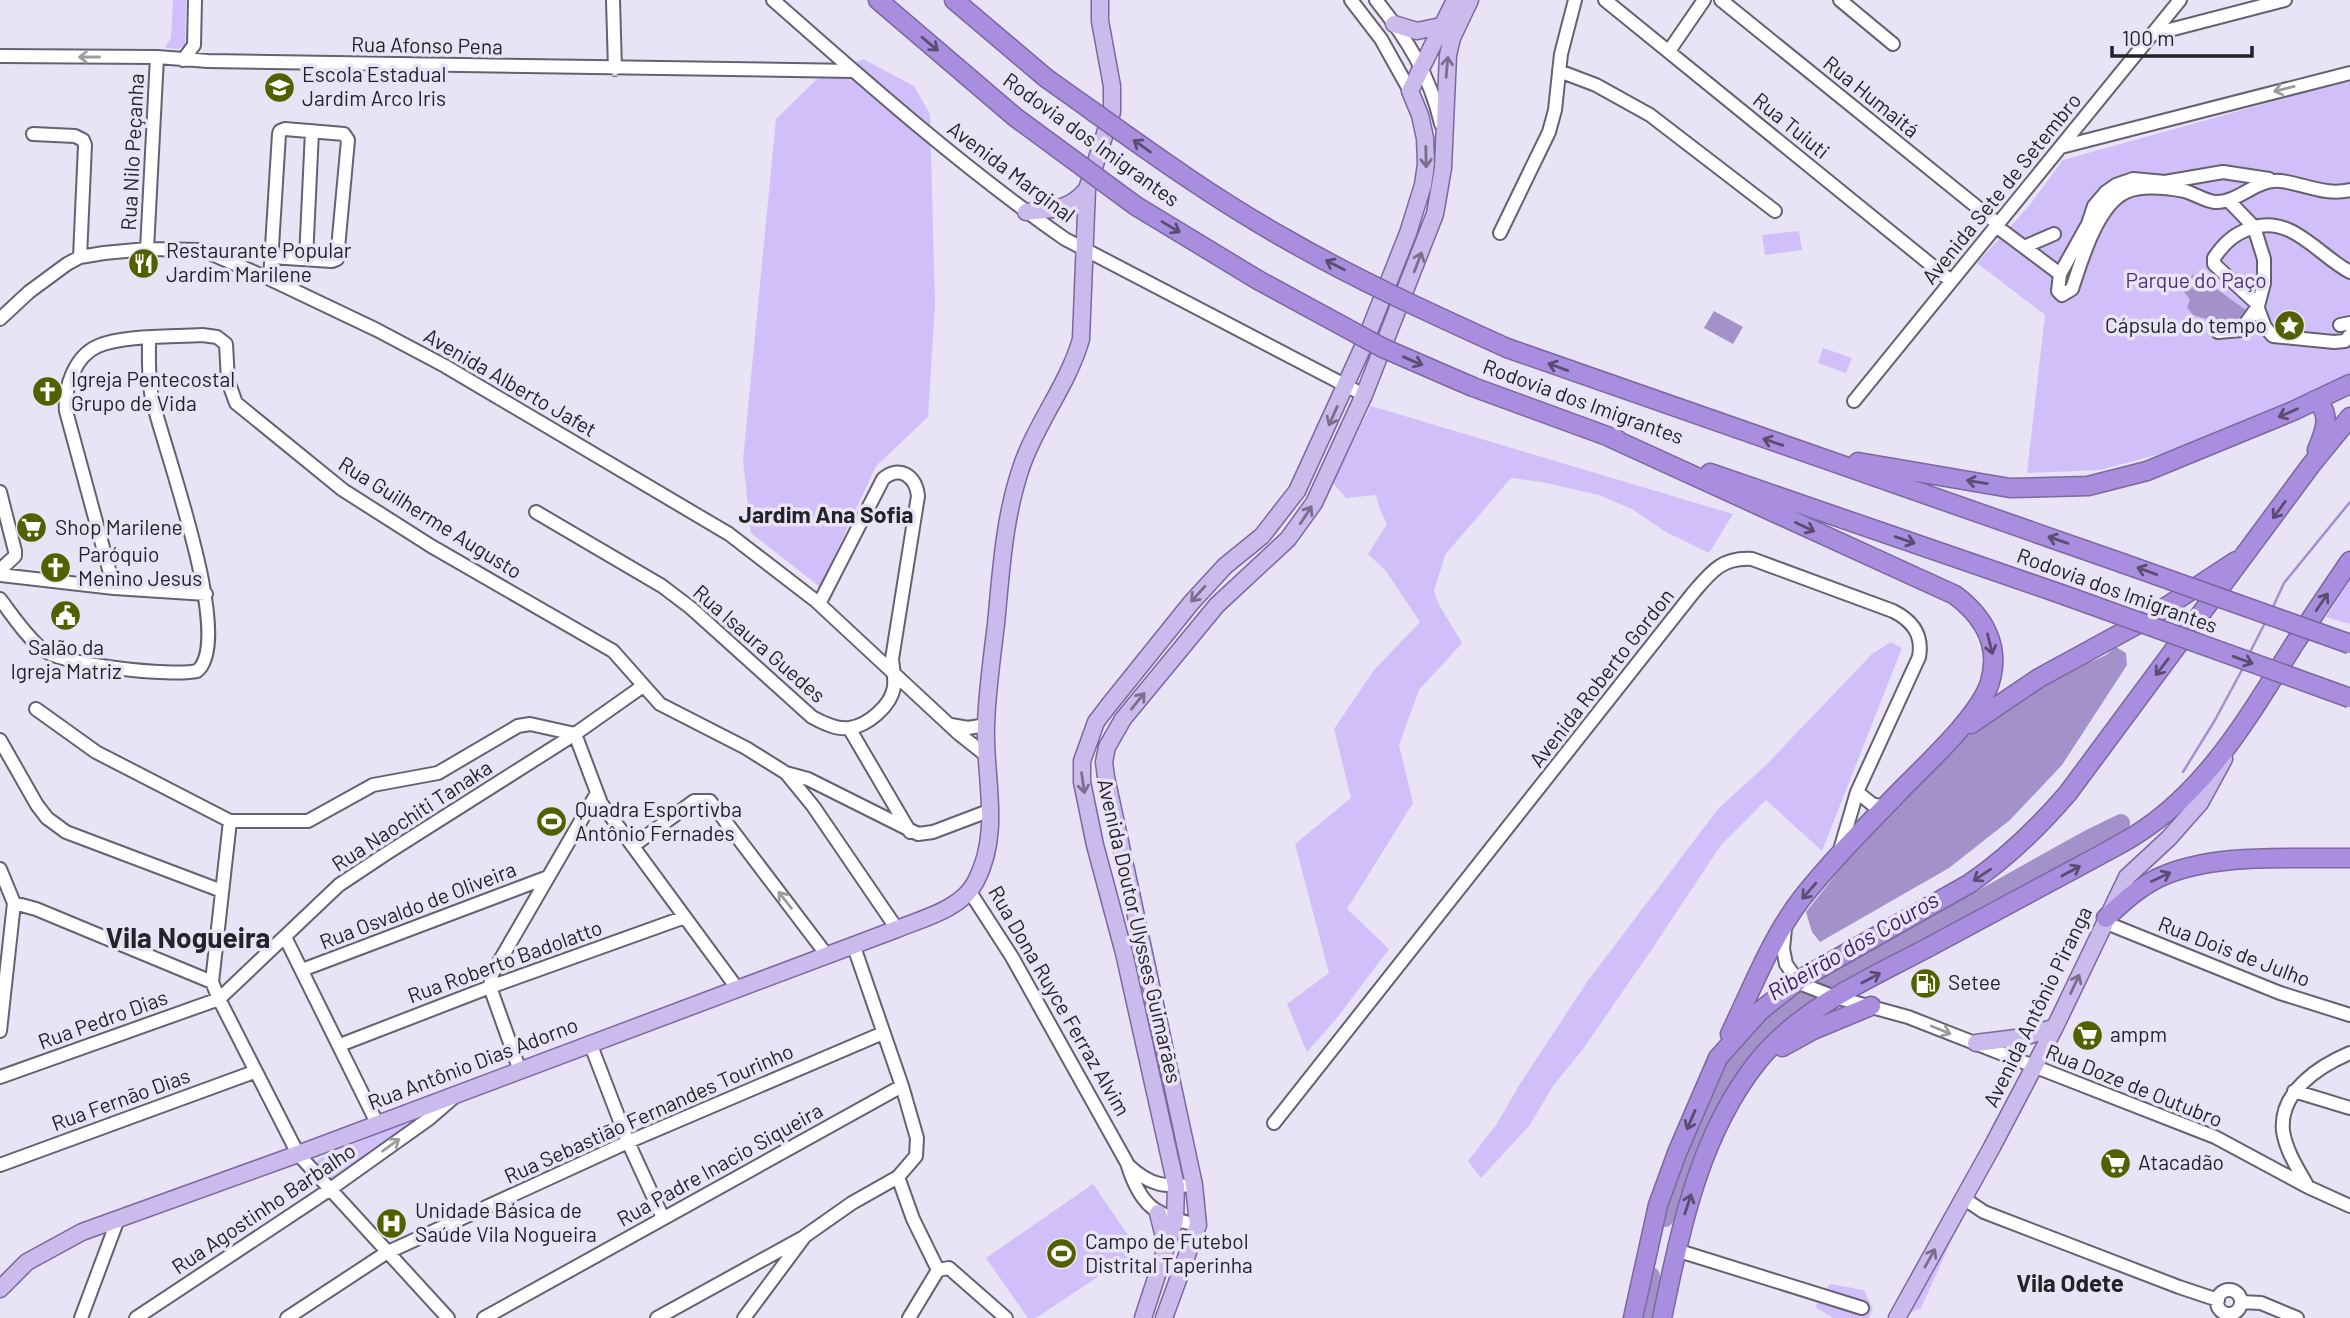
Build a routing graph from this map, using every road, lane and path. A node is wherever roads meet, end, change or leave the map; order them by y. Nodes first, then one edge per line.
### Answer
1 (195, 0) edge
2 (203, 0) edge
3 (613, 0) edge
4 (773, 0) edge
5 (878, 0) edge
6 (954, 0) edge
7 (1100, 0) edge
8 (1351, 0) edge
9 (1376, 0) edge
10 (1455, 0) edge
11 (1470, 0) edge
12 (1574, 0) edge
13 (1605, 0) edge
14 (1704, 0) edge
15 (1721, 0) edge
16 (1840, 0) edge
17 (2180, 0) edge
18 (2285, 0) edge
19 (1394, 23) junction
20 (1441, 26) junction
21 (2153, 34) junction
22 (1893, 44) dead end
23 (1669, 51) junction
24 (0, 56) edge
25 (157, 57) junction
26 (183, 60) junction
27 (208, 61) junction
28 (1423, 68) junction
29 (615, 69) junction
30 (854, 71) junction
31 (1559, 71) junction
32 (2350, 73) edge
33 (1410, 91) junction
34 (312, 131) junction
35 (33, 134) dead end
36 (1443, 135) junction
37 (2061, 147) junction
38 (2202, 174) junction
39 (2280, 181) junction
40 (1087, 189) junction
41 (2350, 190) edge
42 (2185, 191) junction
43 (2228, 200) junction
44 (1775, 211) dead end
45 (1026, 212) junction
46 (1997, 225) junction
47 (2254, 227) junction
48 (1500, 233) dead end
49 (2054, 234) dead end
50 (1084, 247) junction
51 (2024, 247) junction
52 (147, 249) junction
53 (80, 257) junction
54 (271, 257) junction
55 (306, 259) junction
56 (2350, 272) edge
57 (2060, 274) junction
58 (270, 279) junction
59 (1951, 281) junction
60 (2258, 306) junction
61 (0, 319) edge
62 (2218, 332) dead end
63 (149, 339) junction
64 (2348, 339) edge
65 (2350, 384) edge
66 (1346, 386) junction
67 (1364, 394) junction
68 (2315, 400) junction
69 (1854, 401) dead end
70 (2350, 417) edge
71 (1609, 437) junction
72 (1798, 451) junction
73 (2311, 465) junction
74 (1297, 491) junction
75 (0, 492) edge
76 (536, 512) dead end
77 (1248, 548) junction
78 (1277, 550) junction
79 (2247, 554) junction
80 (15, 556) junction
81 (2350, 561) edge
82 (0, 573) edge
83 (36, 579) junction
84 (114, 588) junction
85 (206, 594) junction
86 (0, 599) edge
87 (819, 604) junction
88 (1217, 605) junction
89 (2350, 644) edge
90 (893, 672) junction
91 (643, 686) junction
92 (2350, 698) edge
93 (36, 709) dead end
94 (951, 724) junction
95 (986, 725) junction
96 (849, 728) junction
97 (2240, 732) junction
98 (575, 734) junction
99 (0, 740) edge
100 (1939, 751) junction
101 (987, 756) junction
102 (786, 773) junction
103 (833, 791) junction
104 (1857, 792) junction
105 (597, 793) junction
106 (813, 806) junction
107 (1884, 807) junction
108 (992, 810) junction
109 (230, 821) junction
110 (910, 832) junction
111 (1095, 845) junction
112 (633, 846) junction
113 (1838, 858) junction
114 (2350, 858) edge
115 (0, 869) edge
116 (548, 877) junction
117 (222, 891) junction
118 (970, 892) junction
119 (14, 903) junction
120 (1133, 906) junction
121 (685, 917) junction
122 (2105, 920) junction
123 (1786, 923) junction
124 (897, 929) junction
125 (285, 937) junction
126 (853, 944) junction
127 (826, 954) junction
128 (302, 970) junction
129 (212, 982) junction
130 (1802, 982) junction
131 (490, 987) junction
132 (737, 988) junction
133 (1832, 995) junction
134 (219, 999) junction
135 (1871, 1006) junction
136 (2350, 1015) edge
137 (2055, 1027) junction
138 (0, 1031) edge
139 (883, 1033) junction
140 (590, 1042) junction
141 (1976, 1043) junction
142 (340, 1045) junction
143 (2350, 1053) edge
144 (1718, 1058) junction
145 (1756, 1064) junction
146 (2034, 1067) junction
147 (520, 1071) junction
148 (254, 1072) junction
149 (0, 1077) edge
150 (902, 1086) junction
151 (2294, 1091) junction
152 (459, 1093) junction
153 (2350, 1108) edge
154 (417, 1110) junction
155 (1274, 1123) dead end
156 (377, 1124) junction
157 (413, 1129) junction
158 (628, 1142) junction
159 (298, 1154) junction
160 (1127, 1163) junction
161 (0, 1165) edge
162 (898, 1177) junction
163 (1168, 1185) junction
164 (1194, 1185) junction
165 (2308, 1187) junction
166 (329, 1190) junction
167 (1963, 1198) junction
168 (2350, 1206) edge
169 (1155, 1210) junction
170 (663, 1218) junction
171 (118, 1219) junction
172 (1175, 1220) junction
173 (1198, 1225) junction
174 (805, 1236) junction
175 (1166, 1246) junction
176 (1676, 1250) junction
177 (386, 1253) junction
178 (938, 1270) junction
179 (0, 1289) edge
180 (2218, 1300) junction
181 (2241, 1302) junction
182 (1862, 1308) dead end
183 (994, 1313) edge
184 (2227, 1316) edge
185 (80, 1318) edge
186 (136, 1318) edge
187 (287, 1318) edge
188 (448, 1318) edge
189 (484, 1318) edge
190 (657, 1318) edge
191 (744, 1318) edge
192 (909, 1318) edge
193 (1006, 1318) edge
194 (1143, 1318) edge
195 (1164, 1318) edge
196 (1633, 1318) edge
197 (1662, 1318) edge
198 (1897, 1318) edge
199 (2297, 1318) edge

1 - 26 street
2 - 27 street
3 - 29 street
4 - 30 street, Avenida Marginal
5 -> 71 highway, Rodovia dos Imigrantes, bridge
72 -> 6 highway, Rodovia dos Imigrantes, bridge
7 - 40 main road, Rua Dona Ruyce Ferraz Alvim
8 - 33 street
9 - 19 street, Avenida Doutor Ulysses Guimarães
10 - 20 main road
36 -> 11 main road, Avenida Doutor Ulysses Guimarães
12 - 31 street
13 - 23 street, Rua Tuiuti
14 - 23 street
15 - 46 street, Rua Humaitá
16 - 22 street
17 - 21 street, Avenida Sete de Setembro
18 - 21 street
19 - 20 main road
19 - 28 street, Avenida Doutor Ulysses Guimarães
20 - 28 main road
21 - 37 street, Avenida Sete de Setembro
23 - 59 street, Rua Tuiuti
25 -> 24 street, Rua Afonso Pena
25 - 26 street, Rua Afonso Pena
25 - 52 street, Rua Nilo Peçanha
26 - 27 street, Rua Afonso Pena
27 - 29 street, Rua Afonso Pena
28 - 33 main road
28 - 36 street, Avenida Doutor Ulysses Guimarães
29 - 30 street, Rua Afonso Pena
30 - 45 street, Avenida Marginal
31 - 44 street
31 - 48 street
32 -> 37 street
33 -> 66 main road, Avenida Doutor Ulysses Guimarães
34 - 54 street
34 - 55 street
34 - 55 street
35 - 53 street
67 -> 36 main road, Avenida Doutor Ulysses Guimarães
37 - 46 street, Avenida Sete de Setembro
38 - 39 street
38 - 42 street
38 - 57 street
39 - 41 street
39 - 43 street
40 - 45 main road
40 - 50 main road, Rua Dona Ruyce Ferraz Alvim
42 - 43 street
42 - 57 street, Rua Humaitá
43 - 47 street
45 - 50 street, Avenida Marginal
46 - 51 street, Rua Humaitá
46 - 59 street, Avenida Sete de Setembro
47 - 56 street
47 - 60 street
47 - 60 street
49 - 51 street
50 - 66 street, Avenida Marginal
50 - 95 main road, Rua Dona Ruyce Ferraz Alvim
51 - 57 street, Rua Humaitá
52 - 53 street, Avenida Alberto Jafet
52 - 58 street, Avenida Alberto Jafet
53 - 61 street, Avenida Alberto Jafet
54 - 55 street
54 - 58 street
58 - 87 street, Avenida Alberto Jafet
59 - 69 street, Avenida Sete de Setembro
60 - 62 street
60 - 64 street
63 - 84 street
63 - 85 street
63 - 91 street, Rua Guilherme Augusto
65 - 68 highway
66 - 67 street, Avenida Marginal
66 -> 74 main road, Avenida Doutor Ulysses Guimarães
78 -> 67 main road, Avenida Doutor Ulysses Guimarães
68 -> 72 highway
68 - 73 highway
70 - 73 highway
71 -> 92 highway, Rodovia dos Imigrantes, bridge
71 -> 100 highway
89 -> 72 highway, Rodovia dos Imigrantes, bridge
73 -> 79 highway
74 - 77 main road, Avenida Doutor Ulysses Guimarães
74 - 78 main road
75 - 80 street
76 - 96 street, Rua Isaura Guedes
77 - 88 main road
77 -> 111 main road, Avenida Doutor Ulysses Guimarães
78 - 88 main road, Avenida Doutor Ulysses Guimarães
79 - 100 highway
79 -> 130 highway
80 - 82 street
80 - 83 street
97 -> 81 highway
82 - 83 street
83 - 84 street
84 - 85 street
85 - 86 street
87 - 90 street, Avenida Alberto Jafet
87 - 90 street
120 -> 88 main road, Avenida Doutor Ulysses Guimarães
90 - 94 street, Avenida Alberto Jafet
90 - 96 street
91 - 98 street, Rua Naochiti Tanaka
91 - 102 street
93 - 109 street
94 - 95 street
94 - 101 street, Avenida Alberto Jafet
95 - 101 main road, Rua Dona Ruyce Ferraz Alvim
96 - 110 street
97 - 122 main road, Avenida Antônio Piranga
133 -> 97 highway
98 - 105 street
98 - 109 street
98 - 125 street, Rua Naochiti Tanaka
99 - 117 street
100 - 107 highway
101 - 108 main road, Rua Dona Ruyce Ferraz Alvim
102 - 103 street
102 - 106 street
103 - 106 street
103 - 110 street
104 - 107 street
104 - 113 street, Avenida Roberto Gordon
104 - 155 street, Avenida Roberto Gordon
105 - 112 street
105 - 116 street
106 - 124 street
107 - 113 highway
108 - 110 street
108 - 118 main road, Rua Dona Ruyce Ferraz Alvim
109 - 117 street
111 - 120 main road
111 - 163 main road, Avenida Doutor Ulysses Guimarães
112 - 121 street
127 -> 112 street
113 -> 123 highway
122 -> 114 highway
115 - 119 street
116 - 128 street, Rua Osvaldo de Oliveira
116 - 131 street
117 - 129 street
118 - 124 main road, Rua Antônio Dias Adorno
118 - 160 street, Rua Dona Ruyce Ferraz Alvim
119 - 129 street
119 - 138 street
120 - 164 main road, Avenida Doutor Ulysses Guimarães
121 - 131 street, Rua Roberto Badolatto
121 - 132 street
122 - 136 street, Rua Dois de Julho
137 -> 122 main road, Avenida Antônio Piranga
123 - 130 street
123 - 144 highway
124 - 126 main road, Rua Antônio Dias Adorno
125 - 128 street
125 - 134 street, Rua Naochiti Tanaka
126 - 127 main road, Rua Antônio Dias Adorno
126 - 139 street
127 - 132 main road, Rua Antônio Dias Adorno
128 - 142 street
129 - 134 street
130 - 133 street, Rua Doze de Outubro
130 - 144 highway
131 - 142 street, Rua Roberto Badolatto
131 - 147 street
132 - 140 main road, Rua Antônio Dias Adorno
133 - 135 street, Rua Doze de Outubro
133 - 145 highway
134 - 148 street
134 - 149 street, Rua Pedro Dias
135 -> 141 street, Rua Doze de Outubro
135 - 145 highway
137 - 141 main road
137 - 146 main road, Avenida Antônio Piranga
139 - 150 street
139 - 158 street, Rua Sebastião Fernandes Tourinho
140 - 147 main road, Rua Antônio Dias Adorno
140 - 158 street
141 - 146 street, Rua Doze de Outubro
142 - 156 street
143 - 151 street
144 -> 196 highway
176 -> 145 highway
146 - 165 street, Rua Doze de Outubro
146 - 167 main road, Avenida Antônio Piranga
147 - 152 main road, Rua Antônio Dias Adorno
148 - 159 street
148 - 161 street, Rua Fernão Dias
150 - 162 street
150 - 170 street, Rua Padre Inacio Siqueira
151 - 153 street
151 - 165 street
152 - 154 main road, Rua Antônio Dias Adorno
152 - 157 street, Rua Agostinho Barbalho
154 - 156 main road, Rua Antônio Dias Adorno
154 - 157 street
156 - 159 main road, Rua Antônio Dias Adorno
166 -> 157 street, Rua Agostinho Barbalho
158 - 170 street
158 - 177 street, Rua Sebastião Fernandes Tourinho
159 - 166 street
159 - 171 main road, Rua Antônio Dias Adorno
160 - 163 street, Rua Dona Ruyce Ferraz Alvim
160 - 169 street, Rua Dona Ruyce Ferraz Alvim
162 - 174 street
162 - 178 street
163 - 164 street
163 - 169 street
163 - 172 main road, Avenida Doutor Ulysses Guimarães
164 - 173 main road, Avenida Doutor Ulysses Guimarães
165 - 168 street, Rua Doze de Outubro
166 - 177 street
166 - 186 street, Rua Agostinho Barbalho
167 - 180 street
198 -> 167 main road, Avenida Antônio Piranga
169 - 172 street
169 - 175 main road
170 - 189 street, Rua Padre Inacio Siqueira
171 - 179 main road, Rua Antônio Dias Adorno
171 - 185 street
172 - 173 street
172 - 175 main road, Avenida Doutor Ulysses Guimarães
173 - 195 main road, Avenida Doutor Ulysses Guimarães
174 - 190 street
174 - 191 street
175 - 194 main road, Avenida Doutor Ulysses Guimarães
176 - 182 street
176 - 197 highway
177 - 187 street, Rua Sebastião Fernandes Tourinho
177 - 188 street
178 - 183 street
178 - 192 street
180 - 181 street
180 - 184 street
181 - 184 street
181 - 199 street
183 - 193 street

